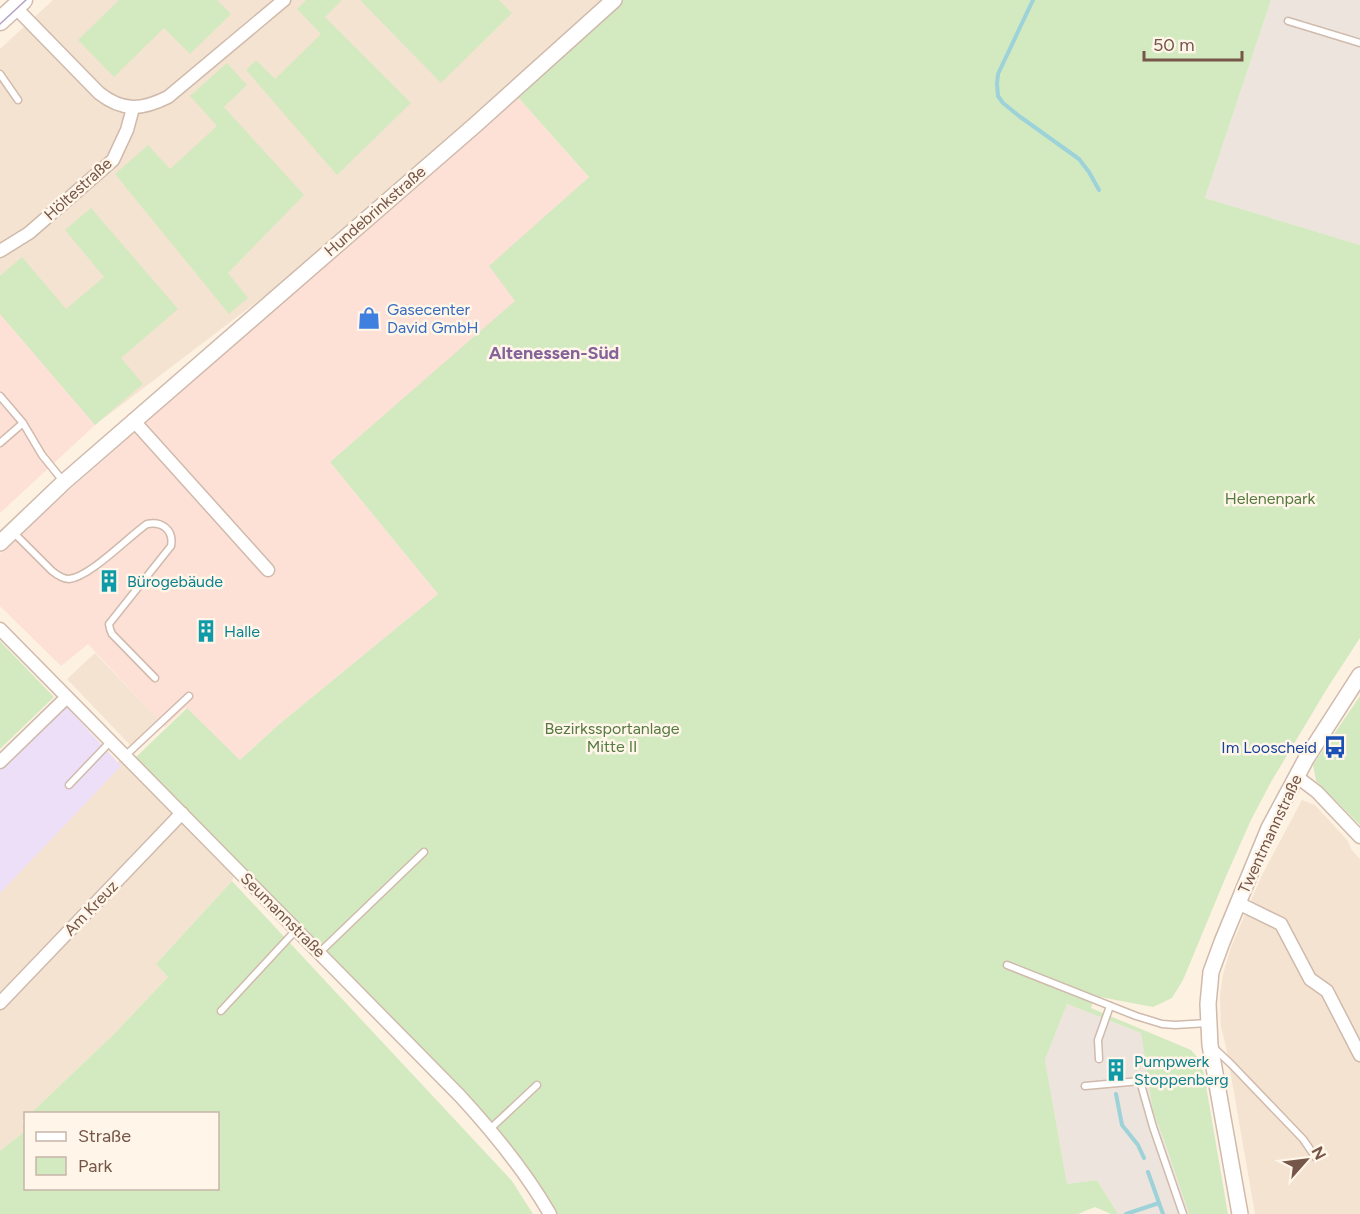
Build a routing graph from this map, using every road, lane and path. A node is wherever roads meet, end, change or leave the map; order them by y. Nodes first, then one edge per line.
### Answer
1 (284, 0) edge
2 (614, 0) edge
3 (19, 4) edge
4 (0, 21) edge
5 (1288, 21) dead end
6 (1360, 44) edge
7 (0, 74) edge
8 (18, 100) dead end
9 (133, 108) junction
10 (0, 251) edge
11 (0, 396) edge
12 (134, 420) junction
13 (23, 423) junction
14 (0, 443) edge
15 (64, 482) junction
16 (12, 531) junction
17 (0, 543) edge
18 (268, 570) dead end
19 (0, 628) edge
20 (1360, 675) edge
21 (156, 678) dead end
22 (189, 696) dead end
23 (67, 697) junction
24 (111, 741) junction
25 (125, 756) junction
26 (0, 762) edge
27 (1296, 776) junction
28 (69, 785) dead end
29 (182, 813) junction
30 (1360, 837) edge
31 (424, 852) dead end
32 (1238, 903) junction
33 (297, 929) junction
34 (320, 952) junction
35 (1007, 964) dead end
36 (0, 1003) edge
37 (1110, 1006) junction
38 (221, 1011) dead end
39 (1208, 1023) junction
40 (1210, 1045) junction
41 (1360, 1055) edge
42 (1099, 1059) dead end
43 (537, 1085) dead end
44 (1085, 1086) dead end
45 (490, 1129) junction
46 (1316, 1158) dead end
47 (550, 1214) edge
48 (1183, 1214) edge
49 (1240, 1214) edge

1 - 9 street
2 - 12 street, Hundebrinkstraße
3 - 4 main road
3 - 9 street
5 - 6 lane
7 - 8 lane
9 - 10 street, Höltestraße
11 - 13 lane
12 - 15 street, Hundebrinkstraße
12 - 18 street
13 - 14 lane
13 - 15 lane
15 - 16 street, Hundebrinkstraße
16 - 17 street, Hundebrinkstraße
16 - 21 lane
19 - 23 street, Seumannstraße
20 - 27 street, Twentmannstraße
22 - 25 lane
23 - 24 street, Seumannstraße
23 - 26 street
24 - 25 street, Seumannstraße
24 - 28 lane
25 - 29 street, Seumannstraße
27 - 30 street
27 - 32 street, Twentmannstraße
29 - 33 street, Seumannstraße
29 - 36 street, Am Kreuz
31 - 34 lane
32 - 39 street, Twentmannstraße
32 - 41 street, Twentmannstraße
33 - 34 street, Seumannstraße
33 - 38 lane
34 - 45 street, Seumannstraße
35 - 37 lane
37 - 39 lane
37 - 42 lane
39 - 40 street, Twentmannstraße
40 - 46 lane
40 - 49 street, Twentmannstraße
43 - 45 lane
44 - 48 lane
45 - 47 street, Seumannstraße

